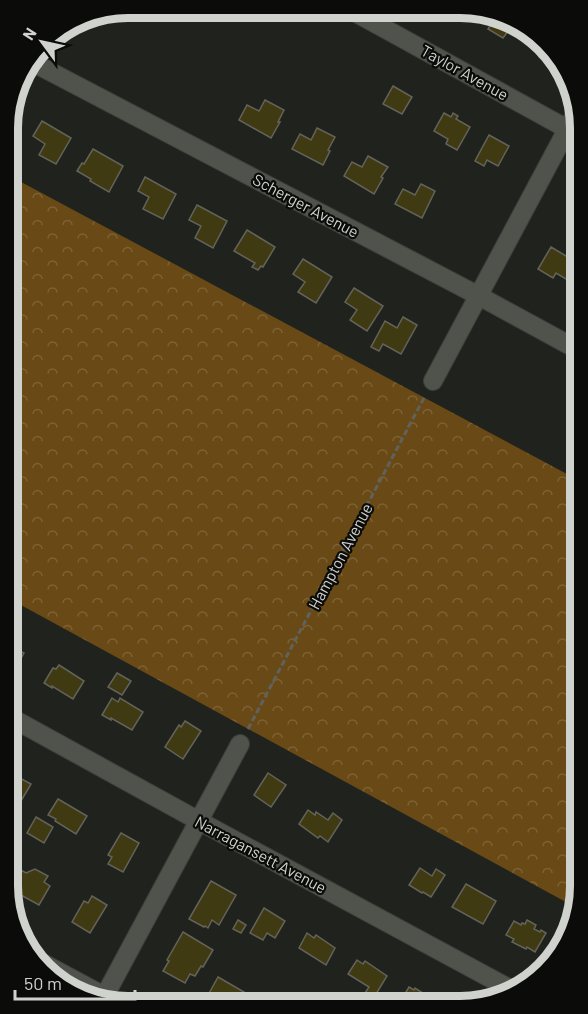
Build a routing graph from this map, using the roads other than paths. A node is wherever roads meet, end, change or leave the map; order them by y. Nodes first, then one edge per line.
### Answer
1 (365, 18) edge
2 (51, 72) edge
3 (570, 130) edge
4 (570, 139) edge
5 (479, 296) junction
6 (570, 346) edge
7 (433, 381) road end
8 (18, 721) edge
9 (240, 744) road end
10 (199, 821) junction
11 (505, 986) edge
12 (106, 993) edge

1 - 3 street, Taylor Avenue
2 - 5 street, Scherger Avenue
4 - 5 street
5 - 6 street, Scherger Avenue
5 - 7 street
8 - 10 street, Narragansett Avenue
9 - 10 street
10 - 11 street, Narragansett Avenue
10 - 12 street

